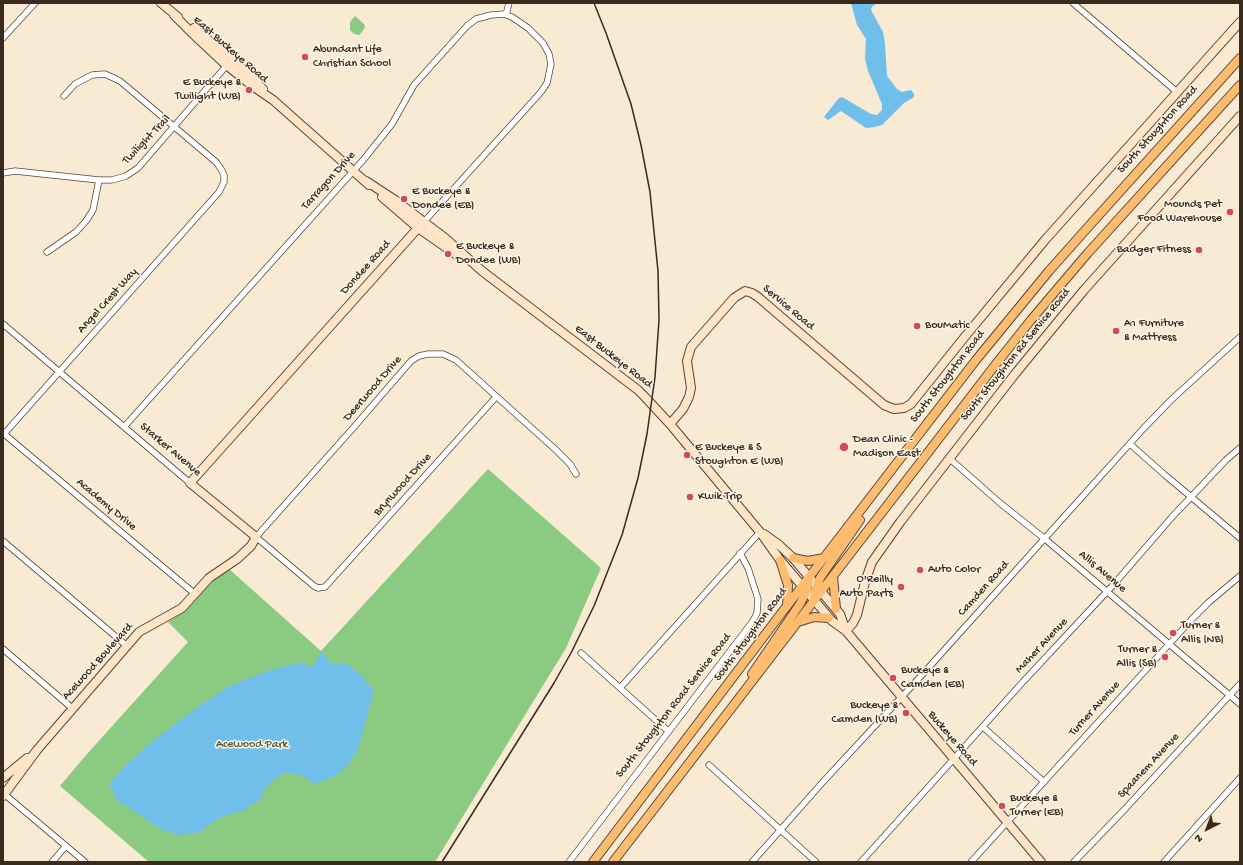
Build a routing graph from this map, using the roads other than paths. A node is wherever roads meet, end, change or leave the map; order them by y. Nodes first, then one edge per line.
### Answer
1 (35, 3) edge
2 (161, 3) edge
3 (509, 3) edge
4 (1073, 3) edge
5 (506, 15) junction
6 (1240, 22) edge
7 (3, 38) edge
8 (1240, 58) edge
9 (230, 63) junction
10 (1240, 85) edge
11 (1177, 92) junction
12 (64, 96) dead end
13 (1240, 116) edge
14 (175, 127) junction
15 (353, 170) junction
16 (3, 173) edge
17 (99, 180) junction
18 (421, 225) junction
19 (47, 252) dead end
20 (3, 324) edge
21 (1240, 337) edge
22 (59, 372) junction
23 (496, 397) junction
24 (884, 405) joint
25 (670, 424) junction
26 (124, 427) junction
27 (4, 433) edge
28 (1130, 444) junction
29 (1240, 448) edge
30 (906, 450) junction
31 (949, 458) junction
32 (576, 474) dead end
33 (190, 483) junction
34 (1191, 497) junction
35 (760, 532) junction
36 (256, 537) junction
37 (1240, 538) edge
38 (1045, 539) junction
39 (3, 541) edge
40 (740, 553) junction
41 (793, 558) junction
42 (824, 558) junction
43 (780, 560) junction
44 (833, 576) junction
45 (1240, 576) edge
46 (809, 578) junction
47 (325, 587) joint
48 (804, 589) junction
49 (819, 589) junction
50 (1107, 591) junction
51 (195, 594) junction
52 (814, 600) junction
53 (787, 606) junction
54 (836, 609) junction
55 (829, 618) junction
56 (797, 623) junction
57 (846, 631) junction
58 (1170, 644) junction
59 (127, 646) junction
60 (3, 649) edge
61 (581, 653) dead end
62 (1240, 684) edge
63 (620, 688) junction
64 (1230, 695) junction
65 (901, 698) junction
66 (1240, 704) edge
67 (72, 708) junction
68 (728, 713) junction
69 (983, 727) junction
70 (668, 731) junction
71 (37, 750) junction
72 (955, 759) junction
73 (709, 765) dead end
74 (3, 778) edge
75 (1240, 778) edge
76 (1044, 782) junction
77 (4, 794) edge
78 (1007, 822) junction
79 (781, 830) junction
80 (66, 846) junction
81 (52, 862) edge
82 (85, 862) edge
83 (569, 862) edge
84 (593, 862) edge
85 (613, 862) edge
86 (752, 862) edge
87 (816, 862) edge
88 (861, 862) edge
89 (971, 862) edge
90 (1041, 862) edge
91 (1074, 862) edge
92 (1164, 862) edge

1 - 7 street
2 - 9 street, East Buckeye Road
3 - 5 street
4 - 11 street
5 - 15 street, Tarragon Drive
5 - 18 street, Dondee Road
6 - 11 street, South Stoughton Road
8 - 30 main road, South Stoughton Road
9 - 14 street, Twilight Trail
9 - 15 street, East Buckeye Road
10 - 44 main road
11 - 24 street, South Stoughton Road
12 - 14 street
13 - 31 street, South Stoughton Rd Service Road
14 - 17 street, Twilight Trail
14 - 22 street, Angel Crest Way
15 - 18 street, East Buckeye Road
15 - 26 street, Tarragon Drive
16 - 17 street, Twilight Trail
17 - 19 street
18 - 25 street, East Buckeye Road
18 - 33 street, Dondee Road
20 - 22 street, Starker Avenue
21 - 28 street, Camden Road
22 - 26 street, Starker Avenue
22 - 27 street, Angel Crest Way
23 - 32 street, Deerwood Drive
23 - 36 street, Deerwood Drive
23 - 47 street, Brynwood Drive
24 - 25 street, Service Road
25 - 35 street, East Buckeye Road
26 - 33 street, Starker Avenue
27 - 51 street, Academy Drive
28 - 34 street
28 - 38 street, Camden Road
29 - 34 street, Maher Avenue
30 - 42 main road, South Stoughton Road
30 - 49 main road
31 - 38 street, Allis Avenue
31 - 57 street, South Stoughton Rd Service Road
33 - 36 street, Starker Avenue
34 - 37 street
34 - 50 street, Maher Avenue
35 - 40 street
35 - 41 street, East Buckeye Road
35 - 43 street, East Buckeye Road
36 - 47 street, Starker Avenue
36 - 51 street, Acewood Boulevard
38 - 50 street, Allis Avenue
38 - 65 street, Camden Road
39 - 59 street
40 - 63 street
40 - 70 street, South Stoughton Road Service Road
41 - 42 main road
41 - 46 street, East Buckeye Road
42 - 46 main road, South Stoughton Road
43 - 48 street, East Buckeye Road
43 - 53 main road
44 - 49 main road
44 - 54 main road
45 - 58 street, Turner Avenue
46 - 48 main road
46 - 49 street, East Buckeye Road
48 - 52 street, East Buckeye Road
48 - 53 main road, South Stoughton Road
48 - 68 main road
49 - 52 main road
49 - 54 street, Buckeye Road
50 - 58 street, Allis Avenue
50 - 69 street, Maher Avenue
51 - 59 street, Acewood Boulevard
52 - 55 street, Buckeye Road
52 - 56 main road
53 - 84 main road, South Stoughton Road
54 - 57 street, Buckeye Road
55 - 56 main road
55 - 57 street, Buckeye Road
56 - 68 main road
57 - 65 street, Buckeye Road
58 - 64 street, Allis Avenue
58 - 76 street, Turner Avenue
59 - 67 street, Acewood Boulevard
60 - 67 street
61 - 63 street
62 - 64 street, Spaanem Avenue
63 - 70 street
64 - 66 street, Allis Avenue
64 - 91 street, Spaanem Avenue
65 - 72 street, Buckeye Road
65 - 79 street, Camden Road
67 - 71 street, Acewood Boulevard
68 - 85 main road
69 - 72 street, Maher Avenue
69 - 76 street
70 - 83 street, South Stoughton Road Service Road
71 - 74 street, Acewood Boulevard
71 - 77 street, Acewood Boulevard
72 - 78 street, Buckeye Road
72 - 88 street, Maher Avenue
73 - 79 street
75 - 92 street
76 - 78 street, Turner Avenue
77 - 80 street
78 - 89 street, Turner Avenue
78 - 90 street, Buckeye Road
79 - 86 street, Camden Road
79 - 87 street
80 - 81 street
80 - 82 street

